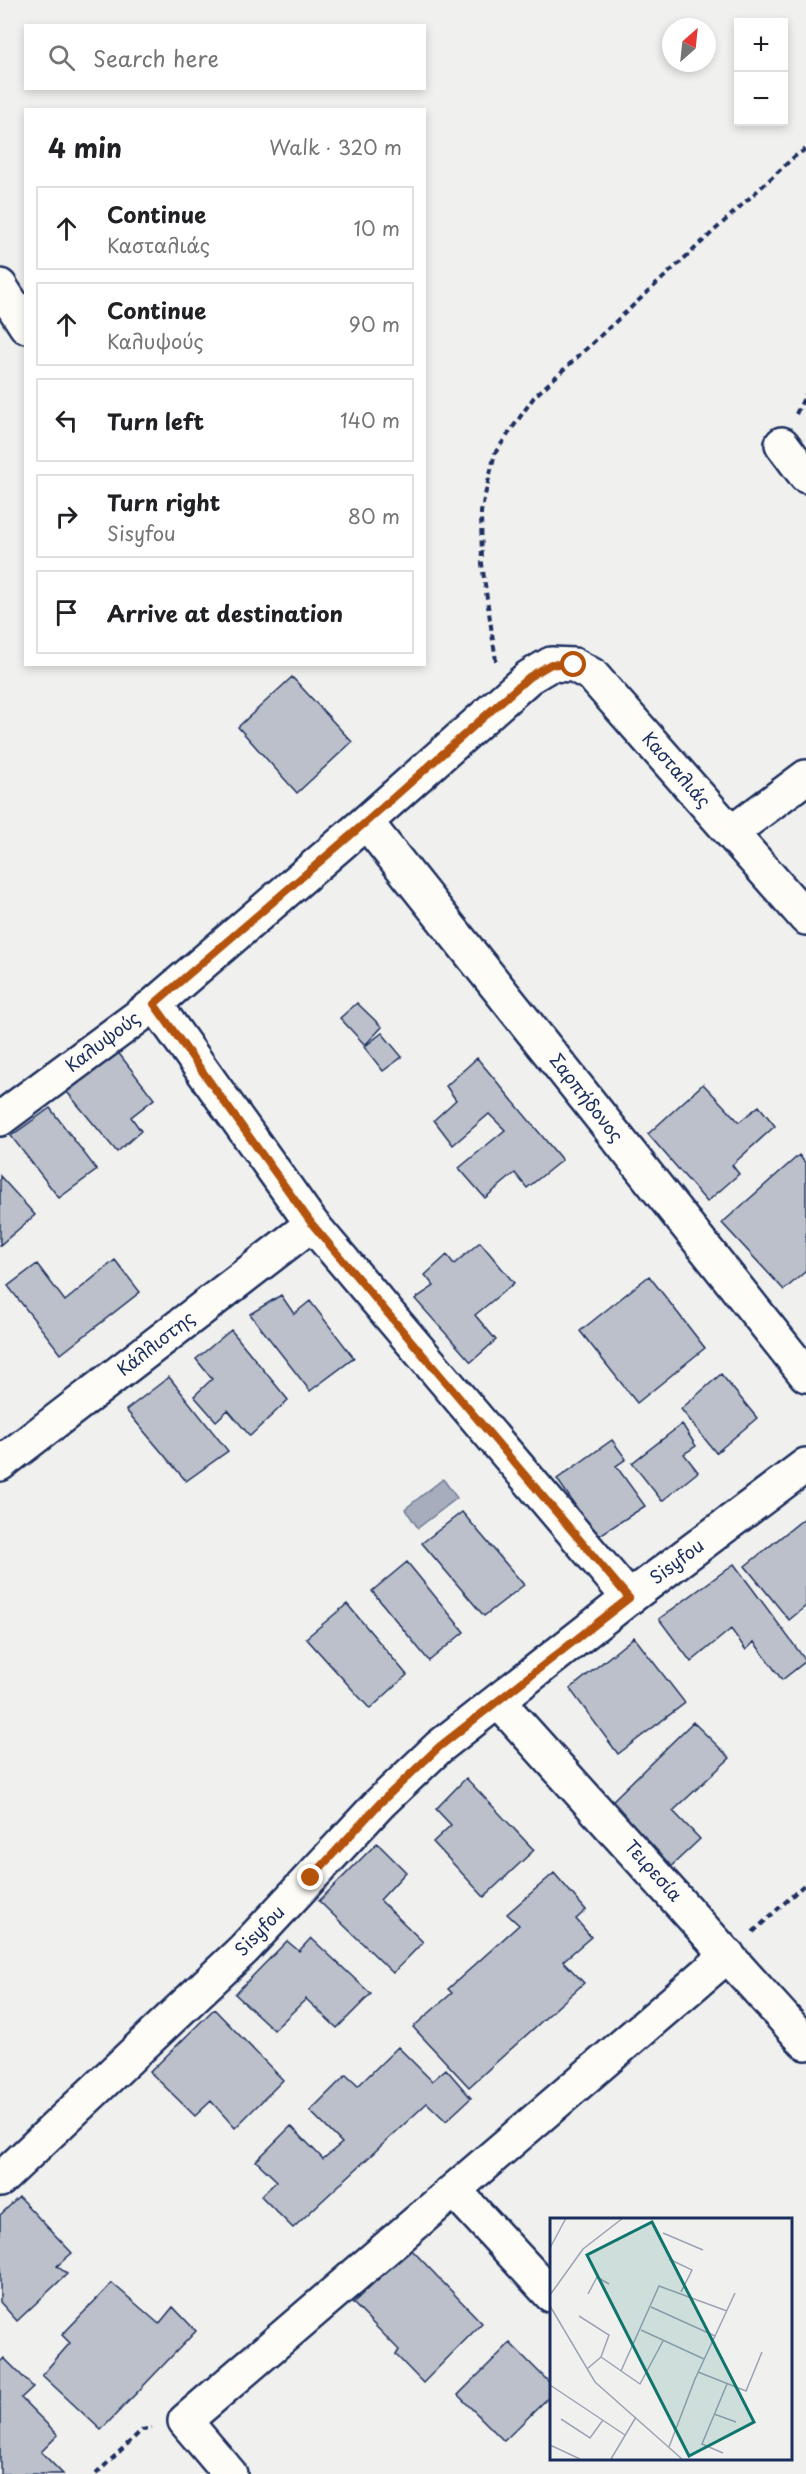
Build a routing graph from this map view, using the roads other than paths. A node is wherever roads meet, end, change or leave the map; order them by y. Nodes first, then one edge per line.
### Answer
1 (0, 286) edge
2 (24, 323) edge
3 (782, 444) dead end
4 (806, 476) edge
5 (529, 677) joint
6 (806, 777) edge
7 (366, 822) junction
8 (731, 833) junction
9 (806, 918) edge
10 (154, 1004) junction
11 (0, 1119) edge
12 (312, 1224) junction
13 (806, 1375) edge
14 (0, 1464) edge
15 (806, 1465) edge
16 (629, 1598) junction
17 (498, 1701) junction
18 (728, 1955) junction
19 (806, 2043) edge
20 (0, 2180) edge
21 (455, 2192) junction
22 (550, 2294) edge
23 (230, 2474) edge

1 - 2 street
3 - 4 street
5 - 7 street, Καλυψούς
5 - 8 street, Κασταλιάς
6 - 8 street
7 - 10 street, Καλυψούς
7 - 13 street, Σαρπήδονος
8 - 9 street, Κασταλιάς
10 - 11 street, Καλυψούς
10 - 12 street
12 - 14 street, Κάλλιστης
12 - 16 street
15 - 16 street, Sisyfou
16 - 17 street, Sisyfou
17 - 18 street, Τειρεσία
17 - 20 street, Sisyfou
18 - 19 street, Τειρεσία
18 - 21 street
21 - 22 street
21 - 23 street

